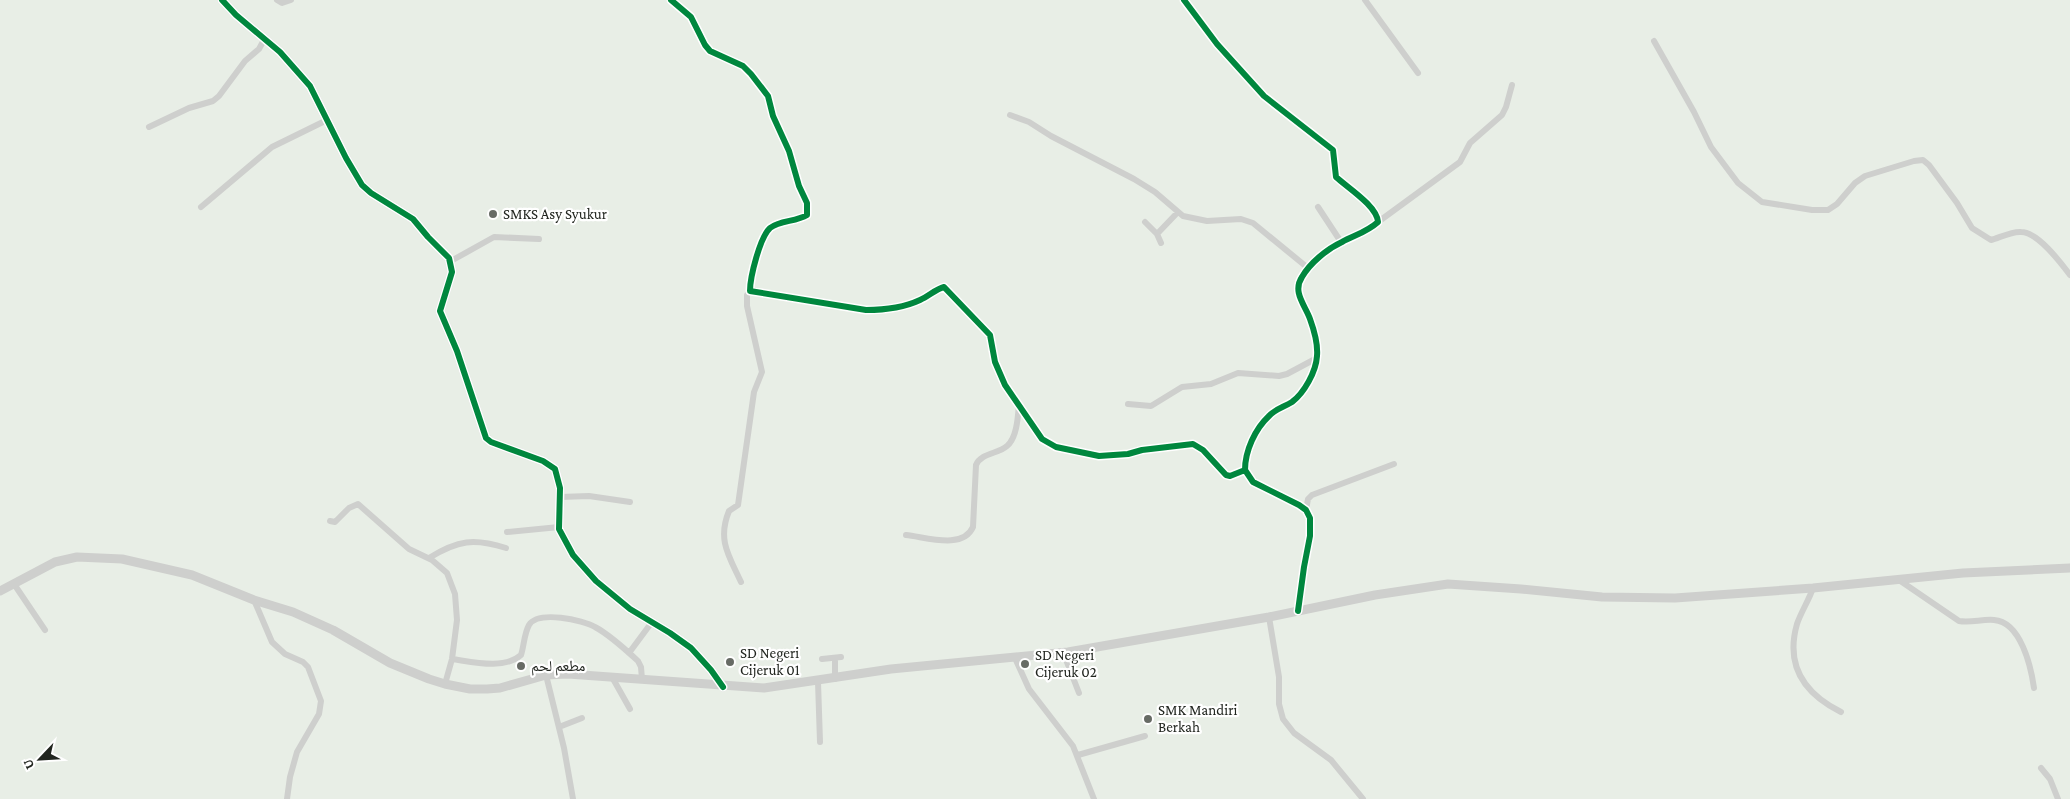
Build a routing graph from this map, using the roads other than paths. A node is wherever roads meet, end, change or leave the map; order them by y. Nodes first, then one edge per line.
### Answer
1 (222, 0) edge
2 (277, 0) edge
3 (291, 0) edge
4 (670, 0) edge
5 (1184, 0) edge
6 (1365, 0) edge
7 (264, 38) junction
8 (1654, 42) dead end
9 (1418, 72) dead end
10 (1512, 85) dead end
11 (1010, 114) dead end
12 (328, 120) junction
13 (149, 127) dead end
14 (1318, 206) dead end
15 (201, 207) dead end
16 (1178, 212) junction
17 (1145, 222) dead end
18 (1378, 222) junction
19 (1157, 234) junction
20 (539, 239) dead end
21 (1341, 242) junction
22 (1161, 243) dead end
23 (451, 261) junction
24 (1308, 268) junction
25 (2070, 276) edge
26 (750, 291) junction
27 (1317, 358) junction
28 (1019, 404) junction
29 (1128, 404) dead end
30 (1394, 464) dead end
31 (1245, 470) junction
32 (560, 493) junction
33 (630, 502) dead end
34 (1306, 510) junction
35 (330, 521) dead end
36 (559, 527) junction
37 (507, 532) dead end
38 (906, 535) dead end
39 (506, 548) dead end
40 (429, 558) junction
41 (2070, 568) edge
42 (1899, 580) junction
43 (742, 582) dead end
44 (14, 584) junction
45 (1813, 588) junction
46 (0, 591) edge
47 (254, 600) junction
48 (1298, 611) junction
49 (1269, 618) junction
50 (652, 622) junction
51 (45, 630) dead end
52 (629, 652) junction
53 (1063, 652) junction
54 (1015, 658) junction
55 (452, 659) junction
56 (822, 659) dead end
57 (546, 675) junction
58 (612, 677) junction
59 (642, 679) junction
60 (835, 679) junction
61 (818, 682) junction
62 (445, 684) junction
63 (723, 687) junction
64 (2034, 688) dead end
65 (1080, 693) dead end
66 (630, 710) dead end
67 (1841, 712) dead end
68 (582, 718) dead end
69 (559, 727) junction
70 (1145, 736) dead end
71 (820, 742) dead end
72 (1078, 755) junction
73 (2041, 768) dead end
74 (287, 799) edge
75 (573, 799) edge
76 (1094, 799) edge
77 (1363, 799) edge
78 (2058, 799) edge

1 - 7 main road
2 - 3 street
4 - 26 street
5 - 18 street
6 - 9 street
7 - 12 main road
7 - 13 street
8 - 25 street
10 - 18 street
11 - 16 street
12 - 15 street
12 - 23 main road
14 - 21 street
16 - 19 street
16 - 24 street
17 - 19 street
18 - 21 street
19 - 22 street
20 - 23 street
21 - 24 street
23 - 32 main road
24 - 27 street
26 - 28 street
26 - 43 street
27 - 29 street
27 - 31 street
28 - 31 street
28 - 38 street
30 - 34 street
31 - 34 street
32 - 33 street
32 - 36 main road
34 - 48 street
35 - 40 street
36 - 37 street
36 - 50 main road
39 - 40 street
40 - 55 street
41 - 42 main road
42 - 45 main road
42 - 64 street
44 - 46 main road
44 - 47 main road
44 - 51 street
45 - 48 main road
45 - 67 street
47 - 62 main road
47 - 74 street
48 - 49 main road
49 - 53 main road
49 - 77 street
50 - 52 street
50 - 63 main road
52 - 55 street
52 - 59 street
53 - 54 main road
53 - 65 street
54 - 60 main road
54 - 72 street
55 - 62 street
56 - 60 street
57 - 58 main road
57 - 62 main road
57 - 69 street
58 - 59 main road
58 - 66 street
59 - 63 main road
60 - 61 main road
61 - 63 main road
61 - 71 street
68 - 69 street
69 - 75 street
70 - 72 street
72 - 76 street
73 - 78 street

